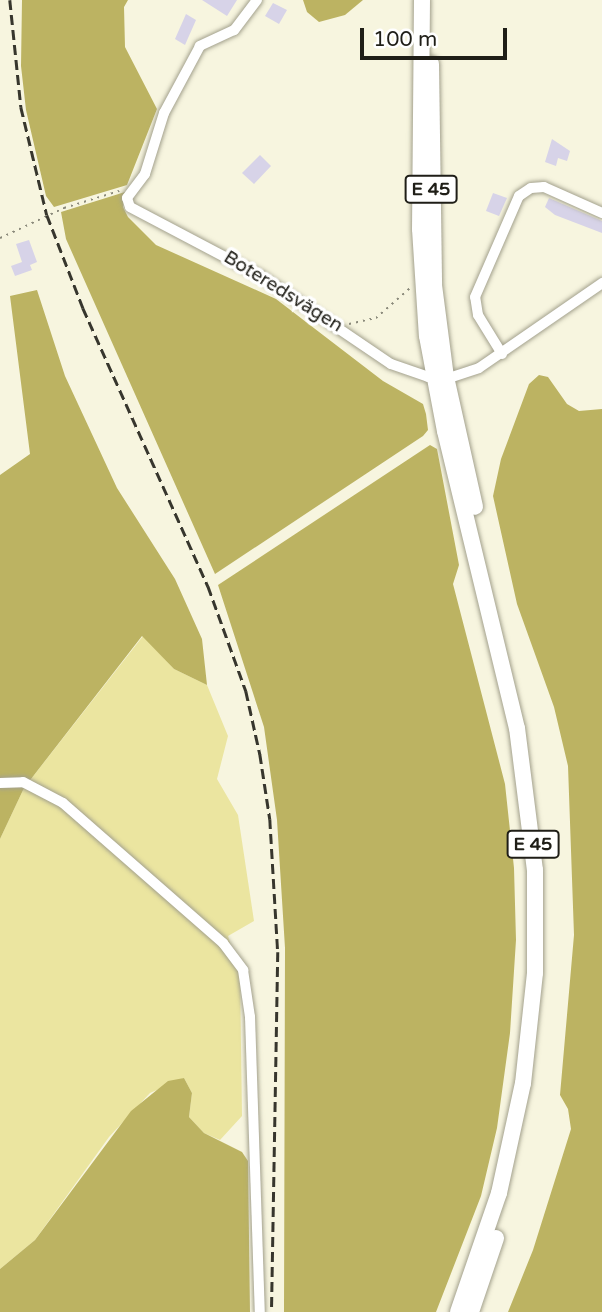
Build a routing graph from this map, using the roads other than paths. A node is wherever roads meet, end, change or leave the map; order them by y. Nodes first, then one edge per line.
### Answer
1 (257, 0) edge
2 (422, 0) edge
3 (432, 0) edge
4 (602, 214) edge
5 (602, 283) edge
6 (502, 354) junction
7 (440, 377) junction
8 (0, 783) edge
9 (260, 1312) edge
10 (458, 1312) edge
11 (471, 1312) edge

1 - 7 street, Boteredsvägen
2 - 7 highway, E 45
3 - 7 highway, E 45
4 - 6 street
5 - 6 street
6 - 7 street
7 - 10 highway, E 45
7 - 11 highway, E 45
8 - 9 street

